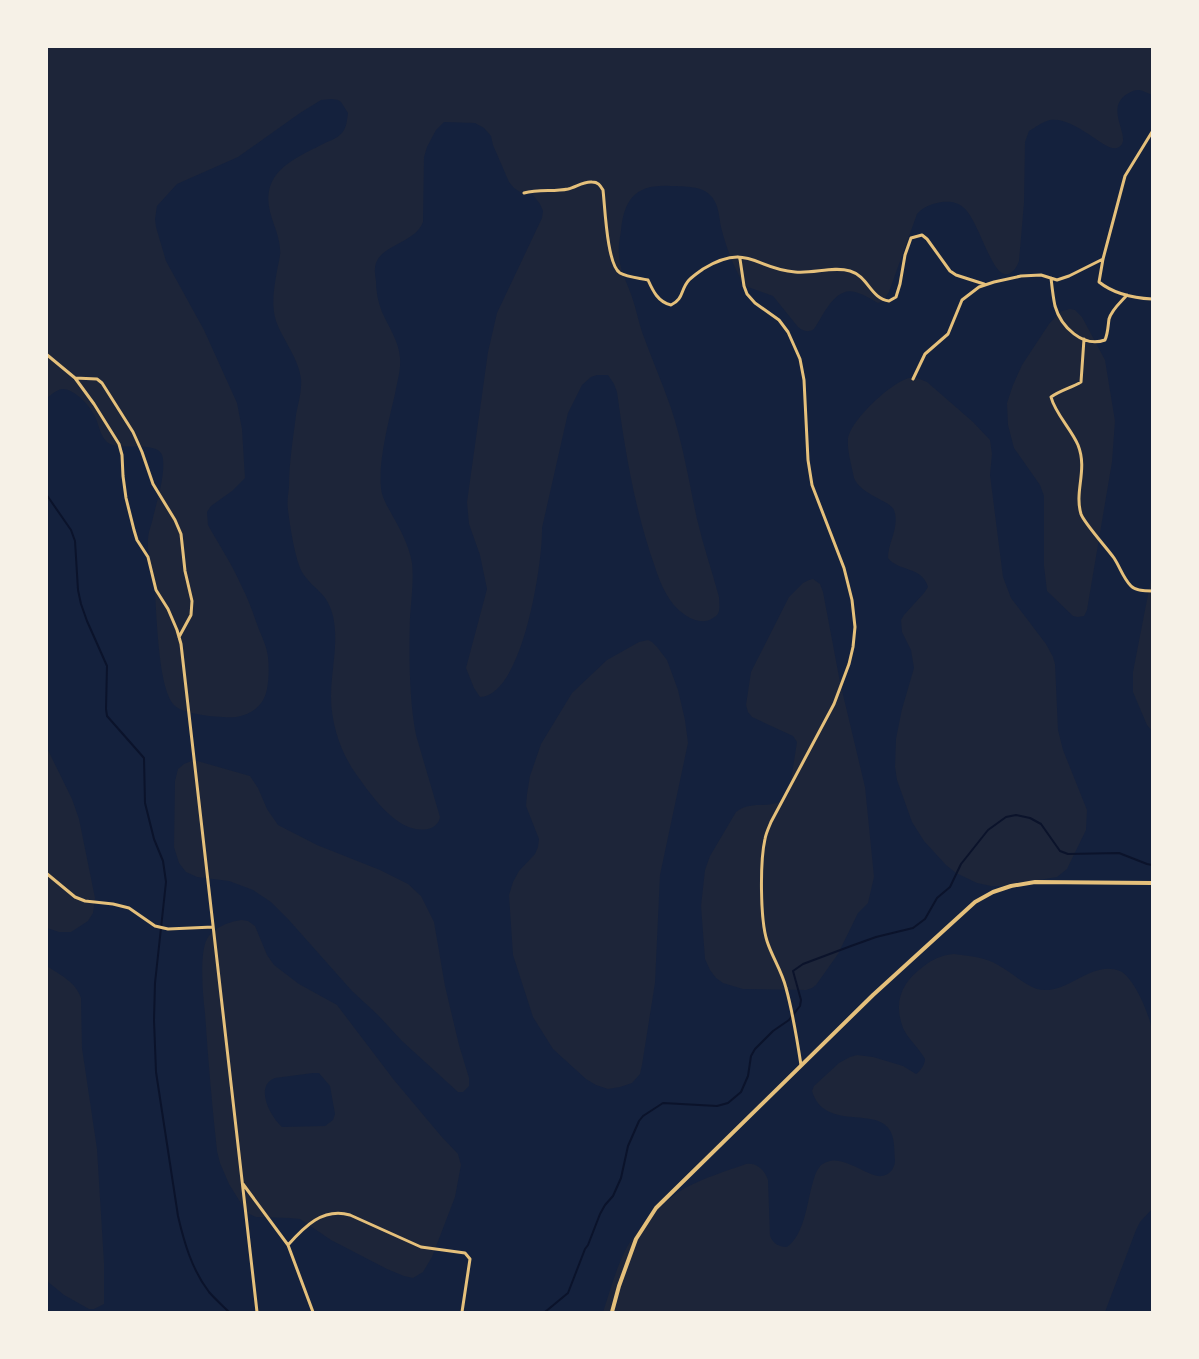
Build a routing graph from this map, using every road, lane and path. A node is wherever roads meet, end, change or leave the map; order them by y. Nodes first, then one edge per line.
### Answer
1 (1152, 132) edge
2 (524, 193) dead end
3 (738, 257) junction
4 (1103, 259) junction
5 (1051, 278) junction
6 (984, 284) junction
7 (1127, 295) junction
8 (1152, 299) edge
9 (1084, 339) junction
10 (46, 354) edge
11 (75, 378) junction
12 (912, 379) dead end
13 (1152, 591) edge
14 (179, 637) junction
15 (46, 873) edge
16 (1152, 883) edge
17 (213, 927) junction
18 (801, 1066) junction
19 (242, 1183) junction
20 (288, 1245) junction
21 (257, 1312) edge
22 (313, 1312) edge
23 (462, 1312) edge
24 (612, 1312) edge

1 - 4 street
2 - 3 street
3 - 6 street
3 - 18 street
4 - 5 street
4 - 7 street
5 - 6 street
5 - 9 street
6 - 12 street
7 - 8 street
7 - 9 street
9 - 13 street
10 - 11 street
11 - 14 street
11 - 14 street
14 - 17 street
15 - 17 street
16 - 18 main road
17 - 19 street
18 - 24 main road
19 - 20 street
19 - 21 street
20 - 22 street
20 - 23 street

